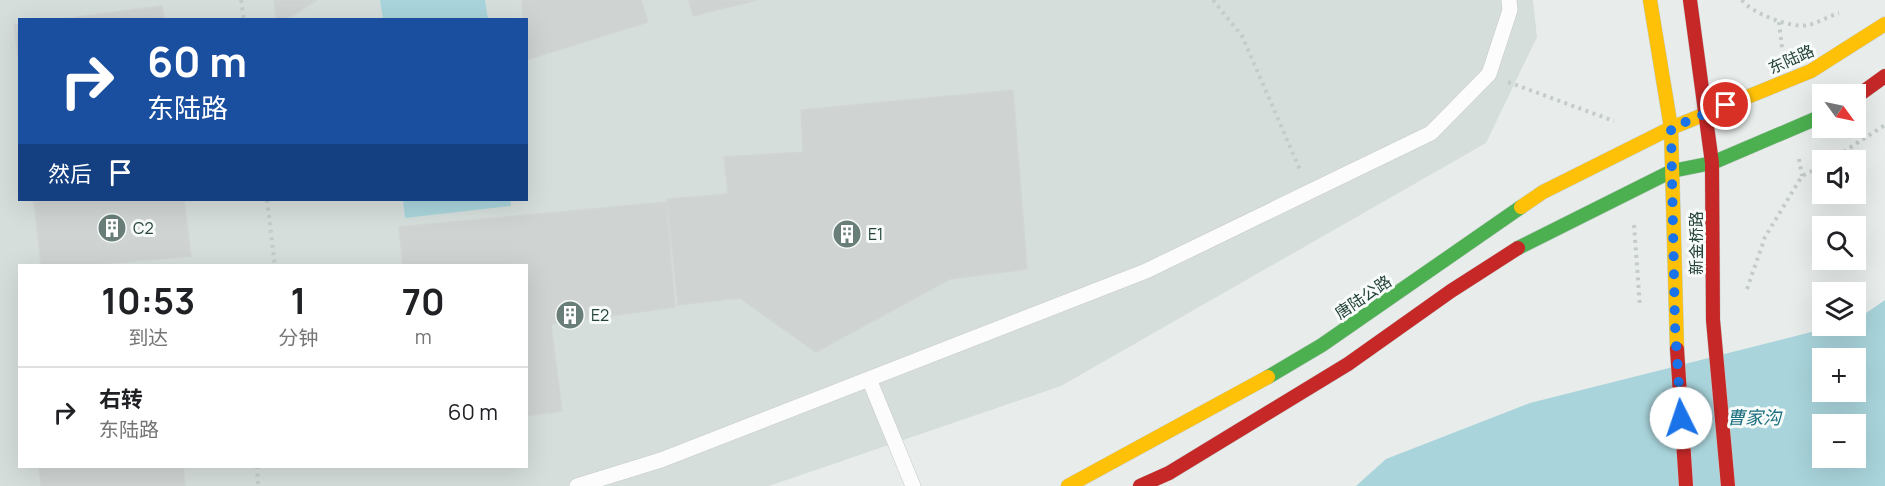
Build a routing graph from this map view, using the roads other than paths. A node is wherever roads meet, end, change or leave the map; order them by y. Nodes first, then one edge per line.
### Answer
1 (1509, 0) edge
2 (1650, 0) edge
3 (1690, 0) edge
4 (1885, 24) edge
5 (1885, 76) edge
6 (1866, 90) edge
7 (1705, 114) junction
8 (1812, 120) edge
9 (1671, 128) junction
10 (1712, 163) junction
11 (1672, 171) junction
12 (869, 379) junction
13 (577, 486) edge
14 (913, 486) edge
15 (1068, 486) edge
16 (1140, 486) edge
17 (1686, 486) edge
18 (1728, 486) edge

1 - 12 lane
2 - 9 main road, 新金桥路
3 - 7 main road, 新金桥路
4 - 7 main road, 东陆路
5 - 6 main road
7 - 9 main road, 东陆路
7 - 10 main road, 新金桥路
8 - 10 main road
9 - 11 main road, 新金桥路
9 - 15 main road, 唐陆公路
10 - 11 main road
10 - 18 main road, 新金桥路
11 - 16 main road
11 - 17 main road, 新金桥路
12 - 13 lane
12 - 14 lane

